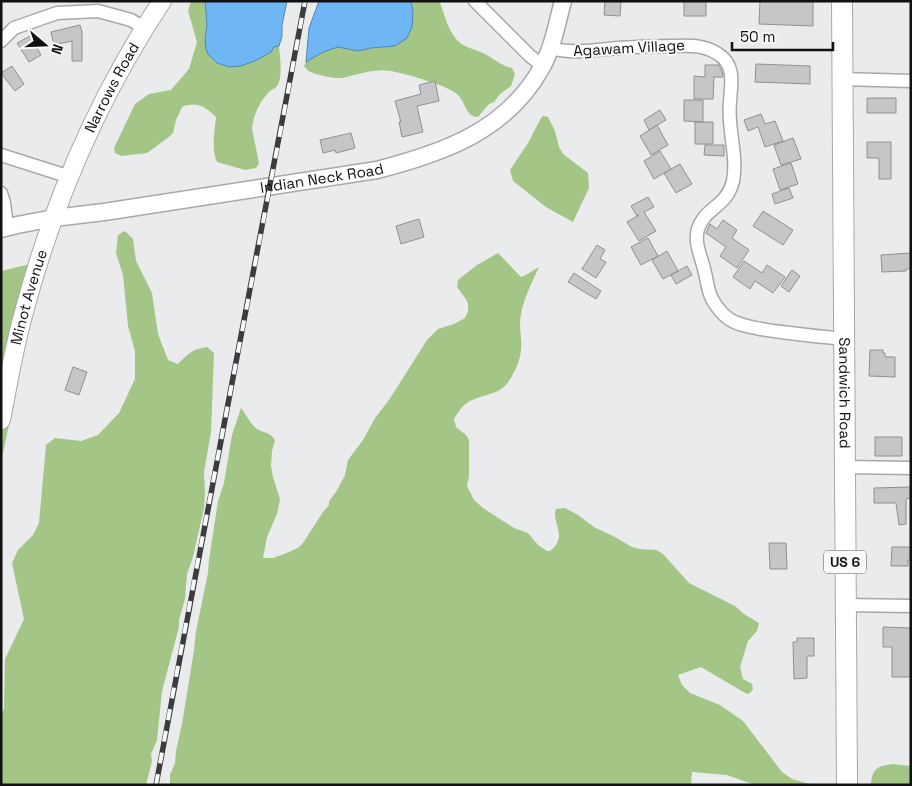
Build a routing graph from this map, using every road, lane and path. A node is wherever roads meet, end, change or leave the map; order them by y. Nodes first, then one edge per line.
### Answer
1 (162, 1) edge
2 (475, 1) edge
3 (563, 1) edge
4 (842, 1) edge
5 (144, 28) junction
6 (1, 42) edge
7 (550, 48) junction
8 (542, 66) junction
9 (842, 79) junction
10 (911, 81) edge
11 (1, 155) edge
12 (70, 177) junction
13 (1, 193) edge
14 (54, 218) junction
15 (4, 228) edge
16 (844, 339) junction
17 (1, 420) edge
18 (845, 467) junction
19 (911, 468) edge
20 (846, 605) junction
21 (911, 606) edge
22 (847, 785) edge

1 - 5 main road, Narrows Road
2 - 8 street
3 - 7 street, Indian Neck Road
4 - 9 main road, Sandwich Road / US 6
5 - 6 street
5 - 12 main road, Narrows Road
7 - 8 street, Indian Neck Road
7 - 16 street, Agawam Village
8 - 14 street, Indian Neck Road
9 - 10 street
9 - 16 main road, Sandwich Road / US 6
11 - 12 street
12 - 14 main road, Minot Avenue
13 - 15 street
14 - 15 street, Indian Neck Road
14 - 17 main road, Minot Avenue
16 - 18 main road, Sandwich Road / US 6
18 - 19 street
18 - 20 main road, Sandwich Road / US 6
20 - 21 street
20 - 22 main road, Sandwich Road / US 6

